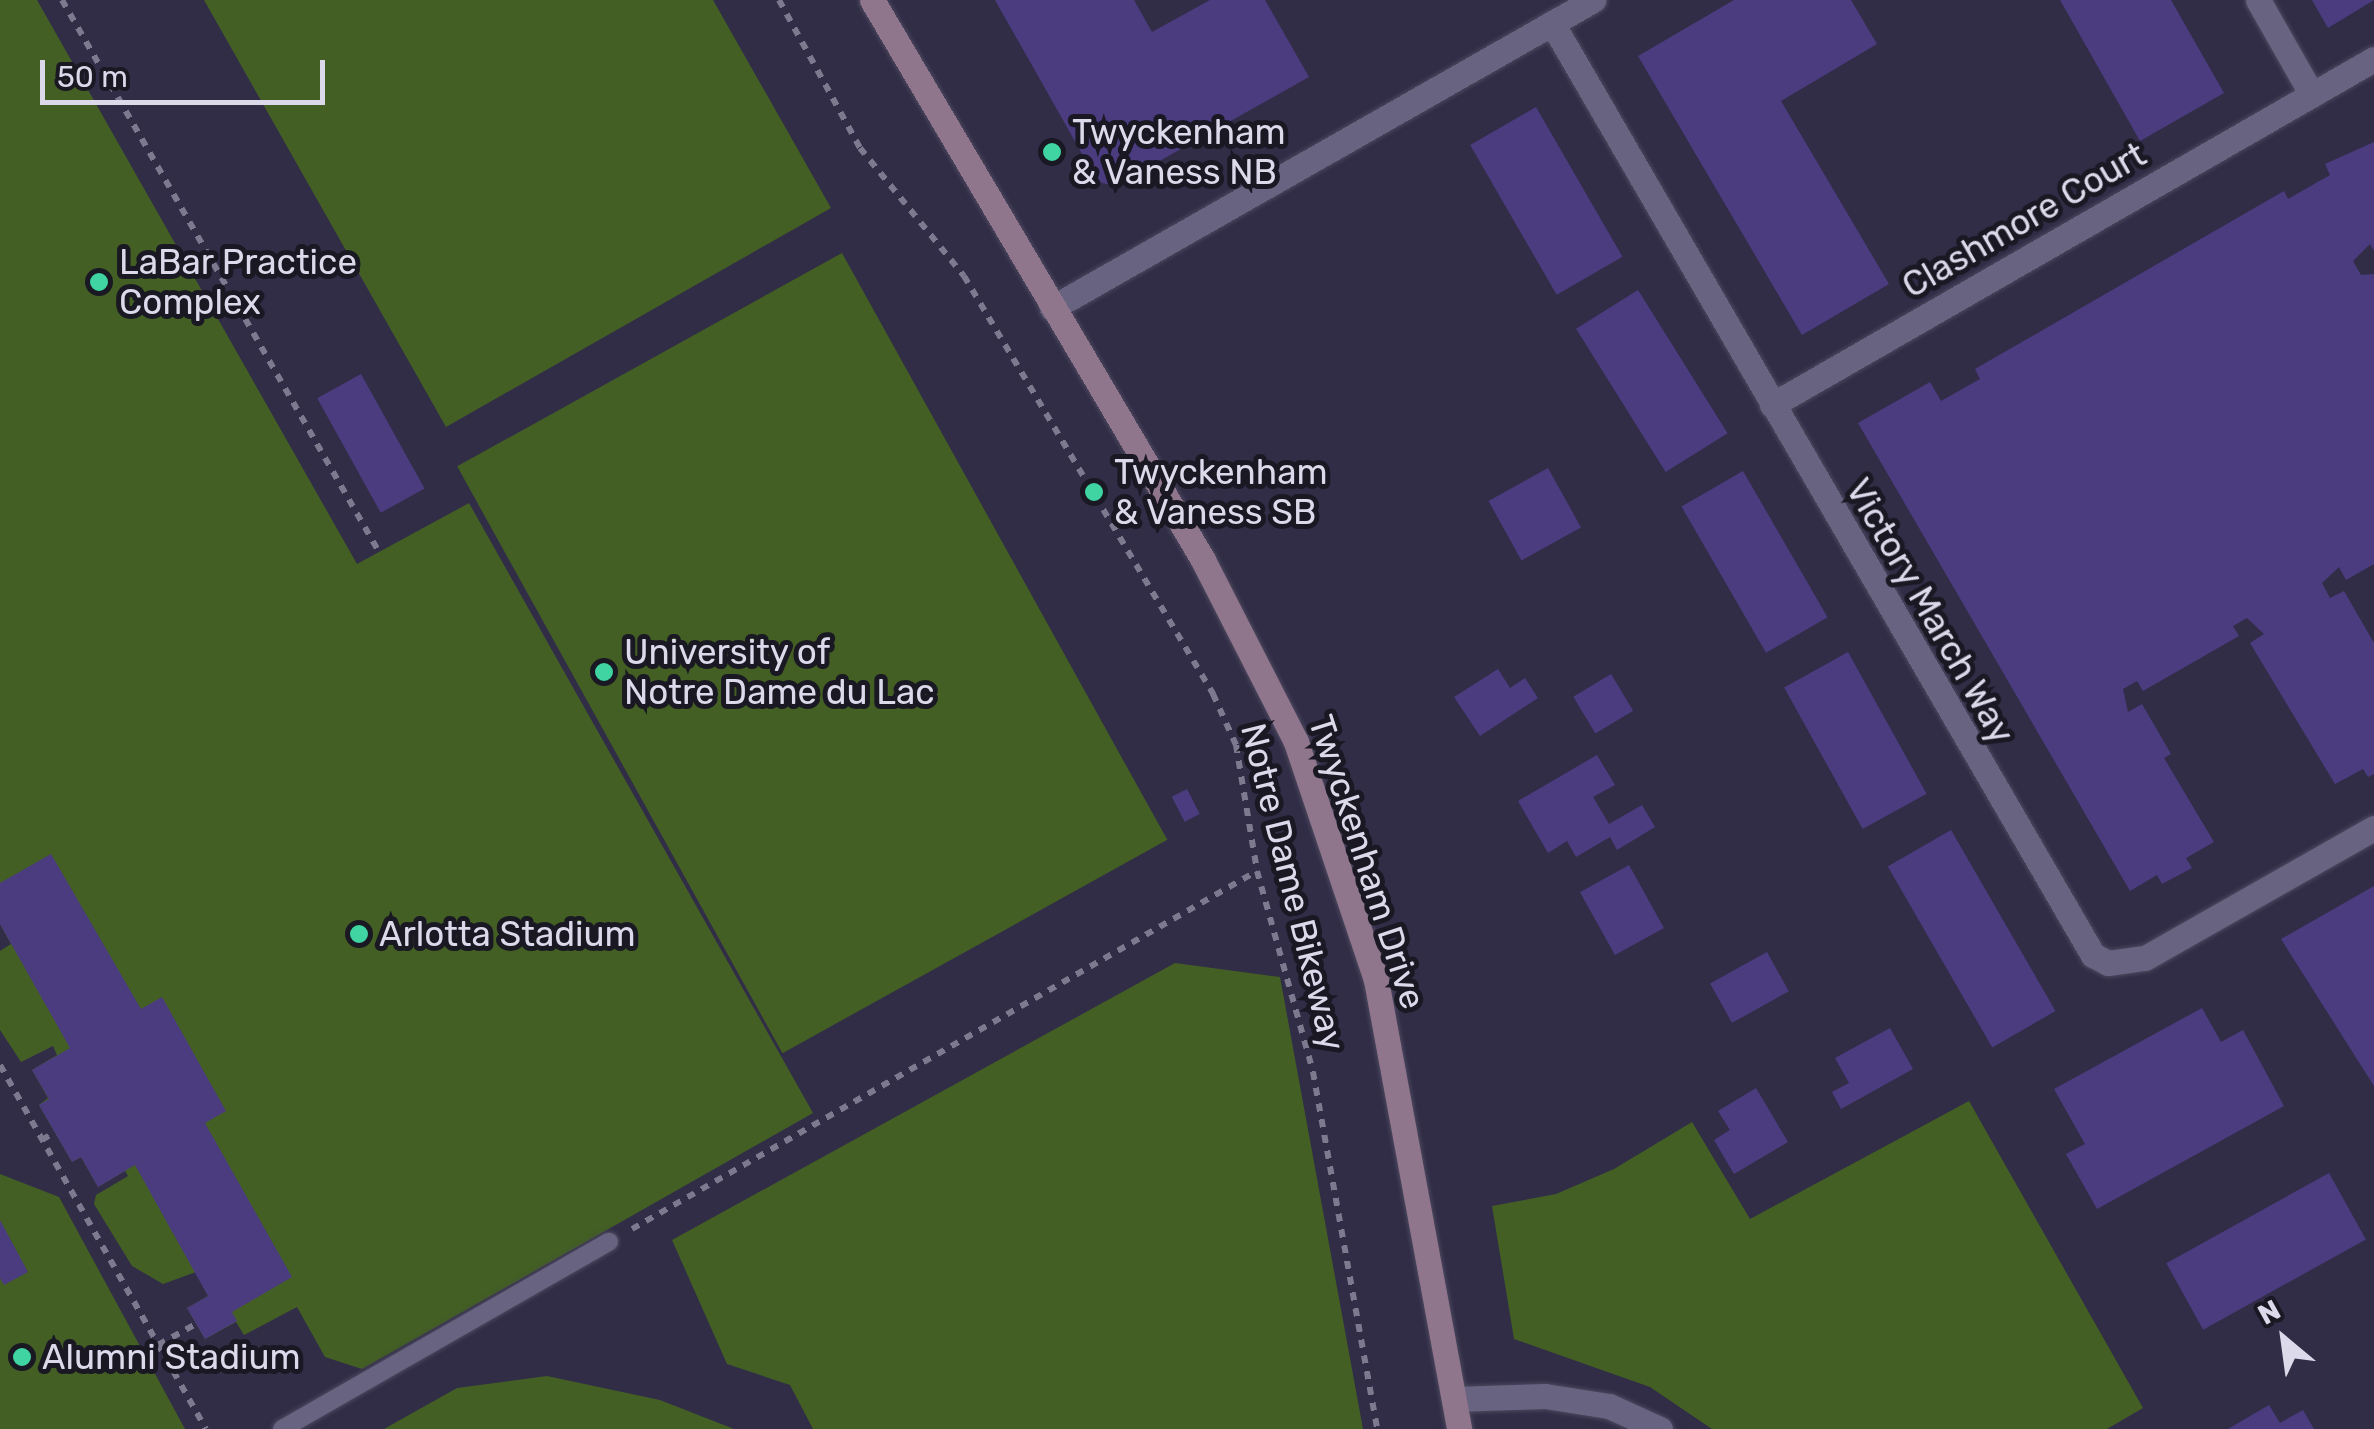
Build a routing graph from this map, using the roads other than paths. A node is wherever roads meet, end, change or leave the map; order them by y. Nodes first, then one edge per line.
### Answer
1 (872, 0) edge
2 (1594, 0) edge
3 (2258, 0) edge
4 (1552, 23) junction
5 (2374, 59) edge
6 (2312, 95) junction
7 (1052, 308) junction
8 (1772, 405) junction
9 (2374, 828) edge
10 (609, 1242) road end
11 (1454, 1398) junction
12 (282, 1429) edge
13 (1460, 1429) edge
14 (1660, 1429) edge

1 - 7 street, Twyckenham Drive
2 - 4 street
3 - 6 street
4 - 7 street
4 - 8 street, Victory March Way
5 - 6 street, Clashmore Court
6 - 8 street, Clashmore Court
7 - 11 street, Twyckenham Drive
8 - 9 street, Victory March Way
10 - 12 lane
11 - 13 street, Twyckenham Drive
11 - 14 street

